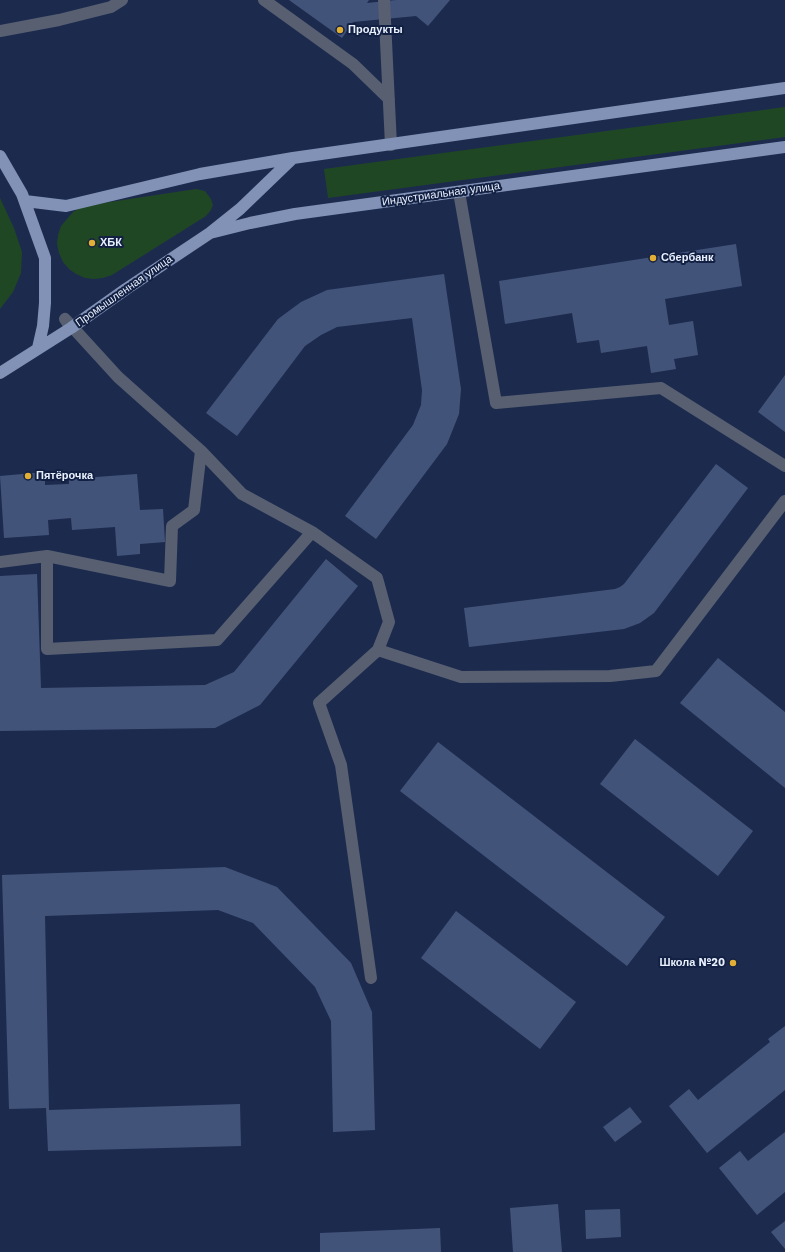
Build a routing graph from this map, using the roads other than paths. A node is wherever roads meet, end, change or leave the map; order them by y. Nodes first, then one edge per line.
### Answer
1 (122, 0) edge
2 (264, 0) edge
3 (384, 0) edge
4 (0, 31) edge
5 (785, 88) edge
6 (389, 99) junction
7 (391, 144) junction
8 (785, 147) edge
9 (0, 156) edge
10 (293, 158) junction
11 (459, 192) junction
12 (25, 201) junction
13 (210, 233) junction
14 (71, 328) junction
15 (38, 348) junction
16 (0, 373) edge
17 (201, 451) junction
18 (785, 466) edge
19 (785, 501) edge
20 (312, 532) junction
21 (47, 556) junction
22 (0, 562) edge
23 (378, 650) junction
24 (371, 978) dead end

1 - 4 lane
2 - 6 lane
3 - 6 lane
5 - 7 main road
6 - 7 lane
7 - 10 main road
8 - 11 main road, Индустриальная улица
9 - 12 main road
10 - 12 main road
10 - 13 main road
11 - 13 main road, Индустриальная улица
11 - 18 lane
12 - 15 main road
13 - 14 main road, Промышленная улица
14 - 15 main road, Промышленная улица
14 - 17 lane
15 - 16 main road, Промышленная улица
17 - 20 lane
17 - 21 lane
19 - 23 lane
20 - 21 lane
20 - 23 lane
21 - 22 lane
23 - 24 lane

